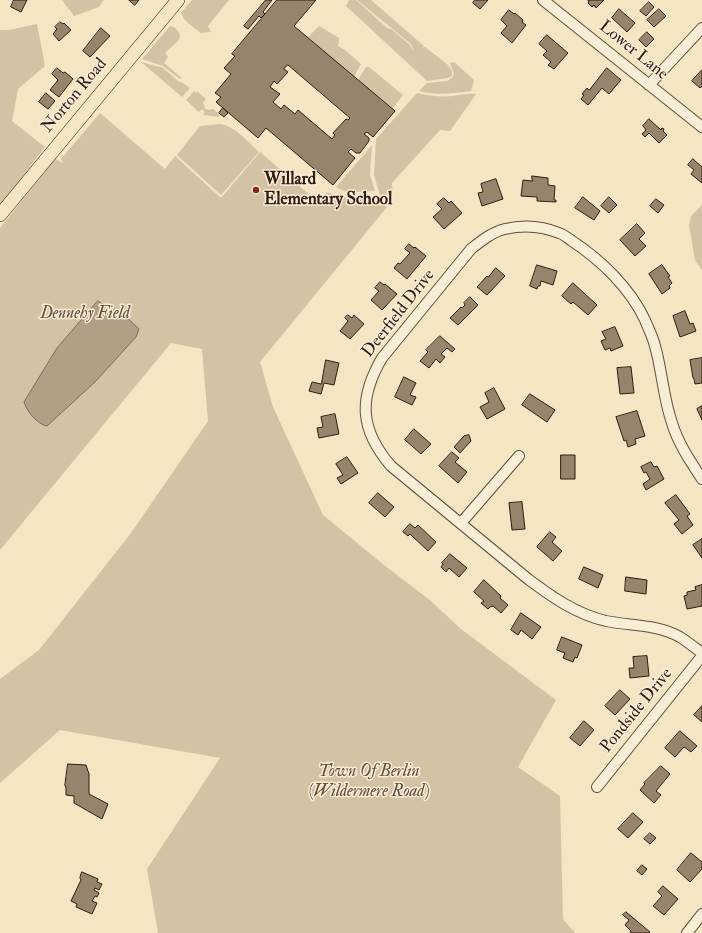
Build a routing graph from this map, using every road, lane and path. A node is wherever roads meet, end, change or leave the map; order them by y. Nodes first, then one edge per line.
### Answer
1 (178, 0) edge
2 (544, 0) edge
3 (702, 28) edge
4 (649, 85) junction
5 (702, 127) edge
6 (0, 215) edge
7 (519, 456) dead end
8 (702, 479) edge
9 (461, 523) junction
10 (702, 655) edge
11 (596, 787) dead end
12 (702, 914) edge
13 (687, 933) edge

1 - 6 main road, Norton Road
2 - 4 street, Lower Lane
3 - 4 street
4 - 5 street, Lower Lane
7 - 9 street
8 - 9 street, Deerfield Drive
9 - 10 street, Deerfield Drive
10 - 11 street, Pondside Drive
12 - 13 street

